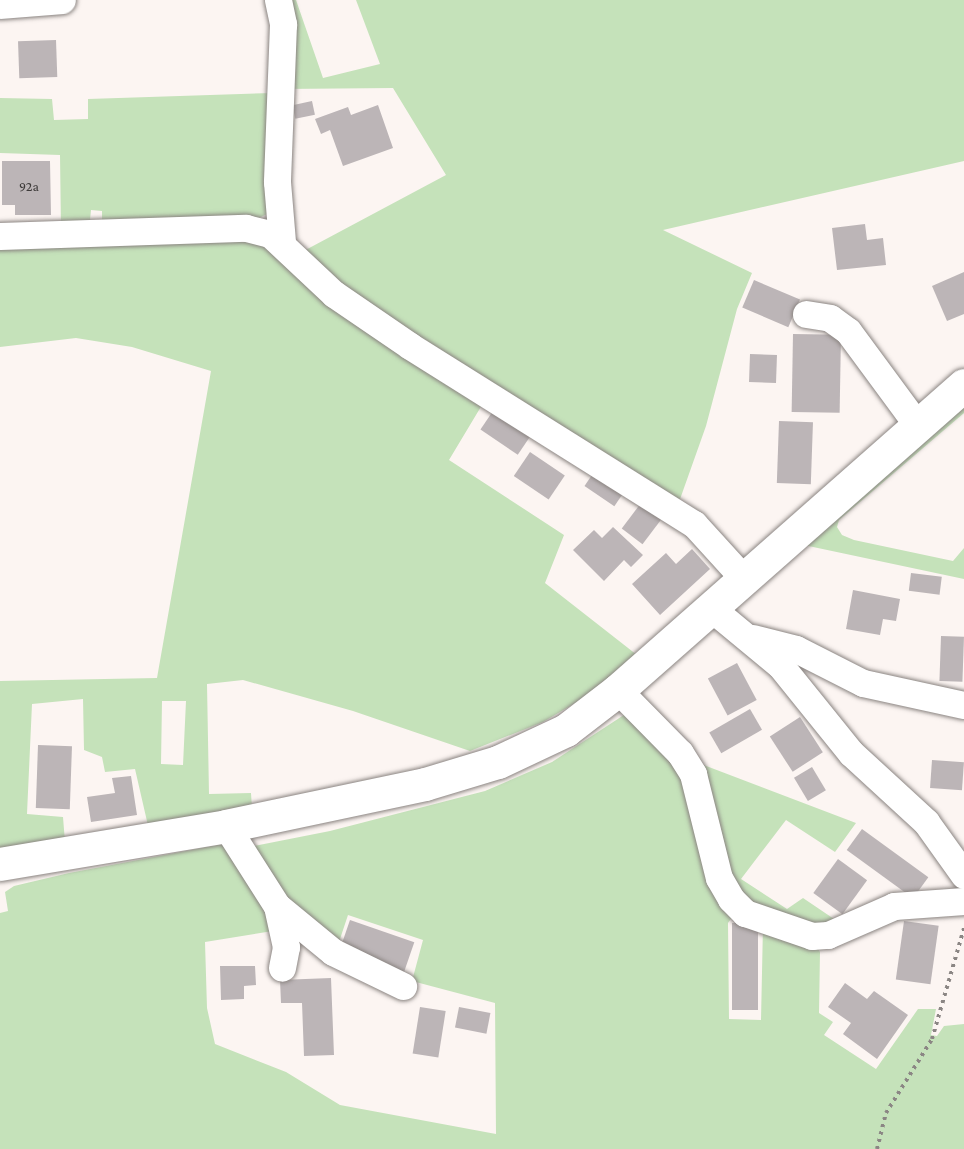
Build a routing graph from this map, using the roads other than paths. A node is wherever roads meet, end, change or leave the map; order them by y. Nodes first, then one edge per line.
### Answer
1 (62, 0) edge
2 (278, 0) edge
3 (0, 5) edge
4 (0, 236) edge
5 (282, 242) junction
6 (806, 314) dead end
7 (964, 385) edge
8 (918, 426) junction
9 (744, 579) junction
10 (711, 608) junction
11 (740, 635) junction
12 (618, 690) junction
13 (964, 705) edge
14 (226, 826) junction
15 (0, 864) edge
16 (964, 875) edge
17 (964, 902) edge
18 (277, 906) junction
19 (282, 968) dead end
20 (403, 986) dead end

1 - 3 street
2 - 5 street
4 - 5 street
5 - 9 street
6 - 8 street
7 - 8 main road
8 - 9 main road
9 - 10 main road
10 - 11 street
10 - 12 main road
11 - 13 street
11 - 16 street
12 - 14 main road
12 - 17 street
14 - 15 main road
14 - 18 street
18 - 19 street
18 - 20 street

